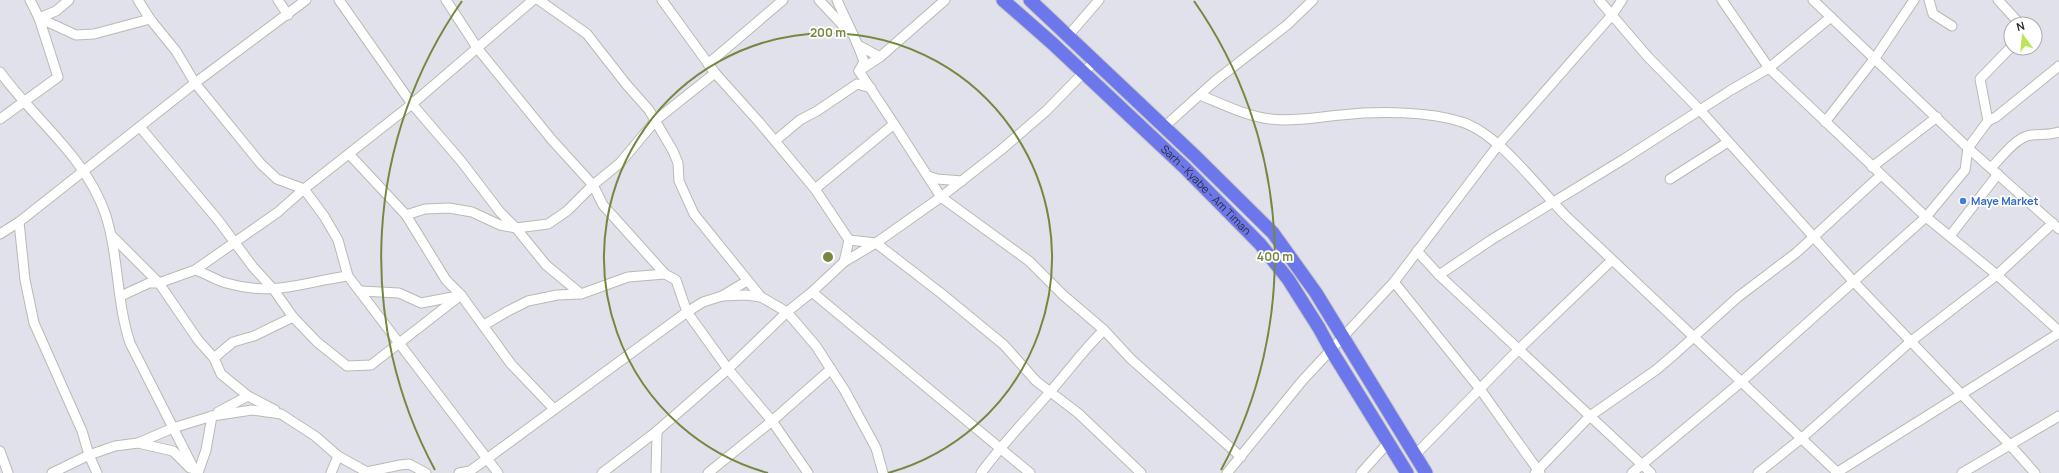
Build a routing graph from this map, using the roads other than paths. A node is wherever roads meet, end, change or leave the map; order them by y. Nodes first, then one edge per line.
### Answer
1 (30, 0) edge
2 (69, 0) edge
3 (138, 0) edge
4 (278, 0) edge
5 (306, 0) edge
6 (338, 0) edge
7 (446, 0) edge
8 (534, 0) edge
9 (539, 0) edge
10 (662, 0) edge
11 (783, 0) edge
12 (819, 0) edge
13 (837, 0) edge
14 (945, 0) edge
15 (1003, 0) edge
16 (1030, 0) edge
17 (1099, 0) edge
18 (1313, 0) edge
19 (1599, 0) edge
20 (1622, 0) edge
21 (1722, 0) edge
22 (1813, 0) edge
23 (1914, 0) edge
24 (1929, 0) edge
25 (1998, 0) edge
26 (288, 15) junction
27 (1612, 15) junction
28 (2013, 16) edge
29 (1831, 17) junction
30 (39, 18) junction
31 (150, 19) junction
32 (1952, 26) dead end
33 (851, 34) junction
34 (1068, 36) junction
35 (858, 45) junction
36 (478, 49) junction
37 (2003, 55) edge
38 (880, 57) junction
39 (1875, 58) junction
40 (1095, 62) junction
41 (708, 64) junction
42 (2059, 66) edge
43 (1769, 68) junction
44 (859, 71) junction
45 (0, 72) edge
46 (715, 73) junction
47 (1084, 73) junction
48 (195, 83) junction
49 (871, 88) junction
50 (1200, 95) junction
51 (25, 101) junction
52 (412, 104) junction
53 (1700, 110) junction
54 (1937, 117) junction
55 (0, 119) edge
56 (656, 120) junction
57 (1988, 121) junction
58 (1825, 122) junction
59 (894, 124) junction
60 (140, 127) junction
61 (1164, 127) junction
62 (2059, 132) edge
63 (775, 141) junction
64 (1728, 142) junction
65 (1499, 144) junction
66 (1968, 148) junction
67 (349, 154) junction
68 (1872, 167) junction
69 (84, 171) junction
70 (1995, 171) junction
71 (1881, 174) junction
72 (927, 175) junction
73 (1670, 178) dead end
74 (962, 181) junction
75 (593, 185) junction
76 (304, 189) junction
77 (815, 189) junction
78 (941, 196) junction
79 (1553, 203) junction
80 (406, 215) junction
81 (1926, 216) junction
82 (20, 222) junction
83 (2056, 226) edge
84 (516, 228) junction
85 (0, 234) edge
86 (1814, 235) junction
87 (112, 236) junction
88 (1950, 236) junction
89 (848, 240) junction
90 (234, 242) junction
91 (876, 243) junction
92 (1417, 251) junction
93 (1612, 260) junction
94 (844, 262) junction
95 (195, 270) junction
96 (665, 274) junction
97 (1439, 275) junction
98 (1997, 275) junction
99 (348, 276) junction
100 (748, 281) junction
101 (1394, 282) junction
102 (1854, 282) junction
103 (160, 283) junction
104 (274, 290) junction
105 (360, 291) junction
106 (812, 292) junction
107 (581, 294) junction
108 (461, 295) junction
109 (121, 296) junction
110 (722, 296) junction
111 (761, 297) junction
112 (687, 312) junction
113 (787, 312) junction
114 (292, 317) junction
115 (484, 325) junction
116 (1104, 330) junction
117 (2059, 332) edge
118 (1695, 337) junction
119 (1344, 338) junction
120 (1910, 342) junction
121 (399, 343) junction
122 (1518, 348) junction
123 (1331, 350) junction
124 (214, 358) junction
125 (728, 369) junction
126 (831, 369) junction
127 (1741, 382) junction
128 (1480, 389) junction
129 (1050, 392) junction
130 (1960, 393) junction
131 (248, 396) junction
132 (554, 409) junction
133 (281, 414) junction
134 (212, 416) junction
135 (1590, 416) junction
136 (2059, 416) edge
137 (772, 421) junction
138 (173, 428) junction
139 (657, 431) junction
140 (1802, 438) junction
141 (138, 443) junction
142 (1388, 443) junction
143 (2010, 445) junction
144 (999, 448) junction
145 (0, 451) edge
146 (89, 455) junction
147 (1415, 455) junction
148 (338, 456) junction
149 (1241, 457) junction
150 (488, 458) junction
151 (1642, 464) junction
152 (804, 472) edge
153 (1537, 472) edge
154 (8, 473) edge
155 (52, 473) edge
156 (97, 473) edge
157 (196, 473) edge
158 (331, 473) edge
159 (426, 473) edge
160 (459, 473) edge
161 (498, 473) edge
162 (602, 473) edge
163 (656, 473) edge
164 (708, 473) edge
165 (883, 473) edge
166 (982, 473) edge
167 (1030, 473) edge
168 (1141, 473) edge
169 (1227, 473) edge
170 (1361, 473) edge
171 (1407, 473) edge
172 (1426, 473) edge
173 (1632, 473) edge
174 (1651, 473) edge
175 (1758, 473) edge
176 (1837, 473) edge
177 (1962, 473) edge
178 (2035, 473) edge

1 - 30 street
2 - 30 street
3 - 31 street
4 - 26 street
5 - 26 street
6 - 52 street
7 - 36 street
8 - 36 street
9 - 56 street
10 - 41 street
11 - 41 street
12 - 33 street
13 - 33 street
14 - 38 street
15 - 47 highway, Sarh - Kyabe - Am Timan
16 - 34 highway, Sarh - Kyabe - Am Timan
17 - 34 street
18 - 50 street
19 - 27 street
20 - 27 street
21 - 43 street
22 - 29 street
23 - 39 street
24 - 32 street
25 - 28 street
26 - 48 street
27 - 53 street
27 - 65 street
29 - 39 street
29 - 43 street
30 - 31 street
30 - 51 street
31 - 48 street
33 - 35 street
34 - 40 highway, Sarh - Kyabe - Am Timan
35 - 38 street
35 - 44 street
36 - 52 street
36 - 75 street
37 - 57 street
38 - 44 street
39 - 54 street
39 - 58 street
40 - 47 street
40 - 61 highway, Sarh - Kyabe - Am Timan
41 - 46 street
42 - 57 street
43 - 53 street
43 - 58 street
44 - 49 street
45 - 51 street
46 - 56 street
46 - 63 street
47 - 74 street
47 - 123 highway, Sarh - Kyabe - Am Timan
48 - 60 street
48 - 76 street
49 - 59 street
49 - 63 street
50 - 61 street
50 - 65 street
51 - 55 street
51 - 69 street
52 - 67 street
52 - 84 street
53 - 64 street
53 - 79 street
54 - 66 street
54 - 68 street
56 - 75 street
56 - 100 street
57 - 66 street
58 - 68 street
59 - 72 street
59 - 77 street
60 - 69 street
60 - 90 street
61 - 119 highway, Sarh - Kyabe - Am Timan
62 - 70 street
63 - 77 street
64 - 73 street
64 - 86 street
65 - 79 street
65 - 92 street
66 - 70 street
66 - 81 street
67 - 76 street
67 - 80 street
68 - 71 street
69 - 82 street
69 - 87 street
70 - 83 street
70 - 88 street
71 - 81 street
71 - 86 street
72 - 74 street
72 - 78 street
74 - 78 street
75 - 84 street
75 - 96 street
76 - 90 street
76 - 99 street
77 - 89 street
78 - 91 street
78 - 116 street
79 - 93 street
79 - 97 street
80 - 84 street
80 - 108 street
81 - 88 street
81 - 102 street
82 - 85 street
82 - 146 street
83 - 98 street
84 - 107 street
86 - 102 street
86 - 118 street
87 - 103 street
87 - 109 street
88 - 98 street
89 - 91 street
89 - 94 street
90 - 95 street
90 - 104 street
91 - 94 street
91 - 129 street
92 - 97 street
92 - 101 street
93 - 118 street
93 - 122 street
94 - 106 street
95 - 103 street
95 - 104 street
96 - 107 street
96 - 112 street
97 - 122 street
98 - 117 street
98 - 120 street
99 - 104 street
99 - 105 street
100 - 110 street
100 - 111 street
101 - 119 street
101 - 128 street
102 - 120 street
102 - 127 street
103 - 109 street
103 - 124 street
104 - 114 street
105 - 108 street
105 - 121 street
106 - 113 street
106 - 144 street
107 - 115 street
108 - 115 street
108 - 121 street
109 - 138 street
110 - 111 street
110 - 112 street
111 - 113 street
112 - 125 street
112 - 132 street
113 - 125 street
113 - 126 street
114 - 121 street
114 - 124 street
115 - 132 street
116 - 129 street
116 - 149 street
117 - 130 street
118 - 127 street
118 - 135 street
119 - 123 street
119 - 147 highway, Sarh - Kyabe - Am Timan
120 - 130 street
120 - 140 street
121 - 150 street
122 - 128 street
122 - 135 street
123 - 142 highway, Sarh - Kyabe - Am Timan
123 - 149 street
124 - 131 street
125 - 137 street
125 - 139 street
126 - 137 street
126 - 165 street
127 - 140 street
127 - 151 street
128 - 147 street
128 - 153 street
129 - 144 street
129 - 168 street
130 - 143 street
130 - 176 street
131 - 133 street
131 - 134 street
132 - 150 street
133 - 134 street
133 - 148 street
134 - 138 street
134 - 157 street
135 - 151 street
135 - 153 street
136 - 143 street
137 - 152 street
137 - 164 street
138 - 141 street
138 - 157 street
139 - 162 street
139 - 163 street
140 - 175 street
140 - 176 street
141 - 146 street
141 - 157 street
142 - 170 street
142 - 171 highway, Sarh - Kyabe - Am Timan
143 - 177 street
143 - 178 street
144 - 166 street
144 - 167 street
145 - 154 street
146 - 155 street
146 - 156 street
147 - 172 highway, Sarh - Kyabe - Am Timan
148 - 158 street
148 - 159 street
149 - 169 street
150 - 160 street
150 - 161 street
151 - 173 street
151 - 174 street

